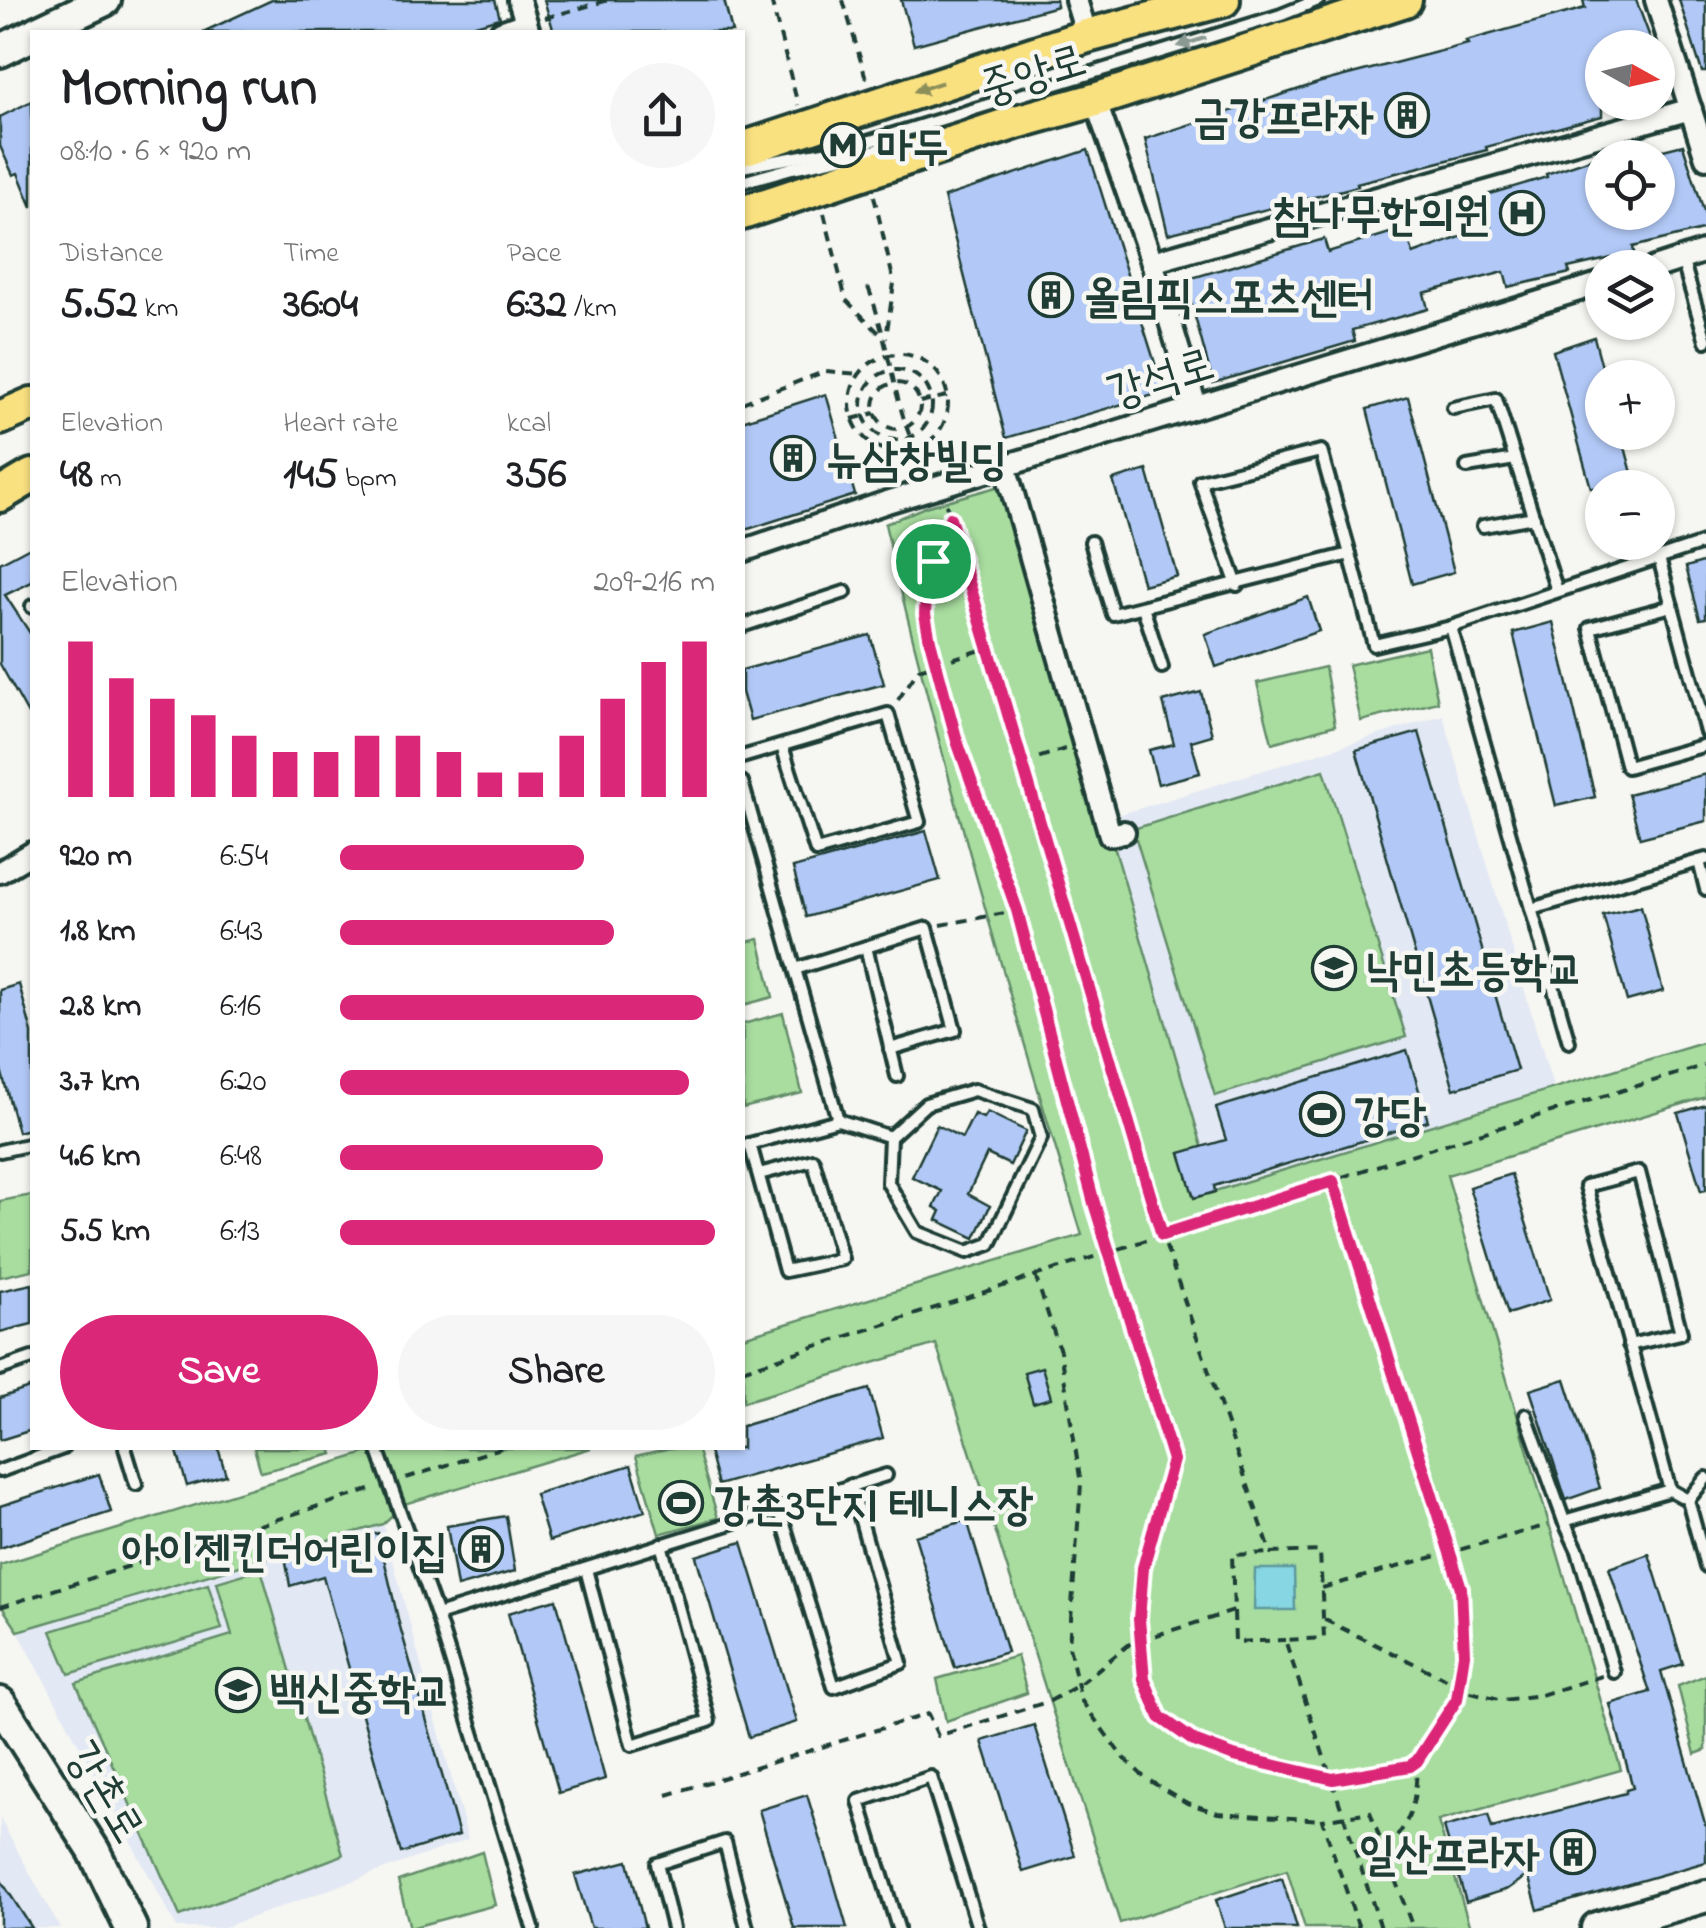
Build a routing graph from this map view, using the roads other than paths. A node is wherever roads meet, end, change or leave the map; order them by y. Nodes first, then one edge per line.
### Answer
1 (520, 0) edge
2 (1076, 0) edge
3 (1222, 0) edge
4 (1318, 0) edge
5 (1405, 0) edge
6 (1656, 0) edge
7 (98, 9) edge
8 (528, 28) edge
9 (44, 30) edge
10 (30, 36) edge
11 (1087, 36) junction
12 (0, 51) edge
13 (1095, 100) junction
14 (1692, 110) junction
15 (1016, 122) junction
16 (745, 148) edge
17 (1706, 158) edge
18 (745, 167) edge
19 (745, 181) edge
20 (745, 213) edge
21 (1706, 251) edge
22 (1682, 259) junction
23 (1675, 261) edge
24 (1152, 262) junction
25 (1585, 288) edge
26 (1706, 341) edge
27 (30, 405) edge
28 (1196, 406) junction
29 (1453, 408) dead end
30 (0, 418) edge
31 (1516, 459) junction
32 (1005, 466) junction
33 (1468, 467) dead end
34 (30, 477) edge
35 (0, 495) edge
36 (1534, 517) junction
37 (1483, 526) dead end
38 (1091, 542) dead end
39 (1706, 542) edge
40 (745, 551) edge
41 (1675, 553) edge
42 (1350, 554) junction
43 (1653, 560) edge
44 (1660, 560) edge
45 (1236, 585) junction
46 (844, 592) dead end
47 (1558, 592) junction
48 (1672, 606) junction
49 (1143, 607) junction
50 (745, 625) edge
51 (1450, 627) junction
52 (1162, 667) dead end
53 (1706, 732) edge
54 (1706, 745) edge
55 (782, 746) junction
56 (745, 756) edge
57 (745, 793) edge
58 (1124, 832) dead end
59 (30, 854) edge
60 (1702, 860) edge
61 (0, 872) edge
62 (1706, 889) edge
63 (1531, 909) junction
64 (866, 947) junction
65 (795, 969) junction
66 (1568, 1042) dead end
67 (890, 1049) junction
68 (897, 1076) dead end
69 (838, 1120) junction
70 (890, 1137) junction
71 (30, 1144) edge
72 (746, 1145) edge
73 (0, 1151) edge
74 (759, 1174) junction
75 (1629, 1346) junction
76 (30, 1359) edge
77 (0, 1369) edge
78 (1526, 1415) dead end
79 (58, 1450) edge
80 (126, 1450) edge
81 (378, 1450) edge
82 (0, 1471) edge
83 (886, 1474) dead end
84 (1706, 1478) edge
85 (136, 1484) dead end
86 (851, 1486) junction
87 (1670, 1490) junction
88 (1688, 1500) junction
89 (780, 1508) junction
90 (1564, 1521) junction
91 (1701, 1533) edge
92 (660, 1544) junction
93 (1706, 1566) edge
94 (586, 1568) junction
95 (437, 1615) junction
96 (1614, 1672) road end
97 (0, 1703) edge
98 (1706, 1896) edge
99 (131, 1928) edge
100 (533, 1928) edge
101 (673, 1928) edge
102 (747, 1928) edge
103 (898, 1928) edge
104 (978, 1928) edge
105 (1596, 1928) edge

1 - 8 street
2 - 11 street
3 - 11 main road, 중앙로
4 -> 18 lane
5 - 13 main road, 중앙로
6 - 14 street
7 - 9 main road
10 - 12 main road
11 -> 16 main road, 중앙로
13 - 15 main road, 중앙로
13 - 24 street
14 - 17 street
14 - 24 street
15 - 19 lane
15 - 20 main road, 중앙로
21 - 22 street
22 - 23 street
22 - 26 lane
24 - 28 street
25 - 28 street, 강석로
27 - 30 main road
28 - 32 street, 강석로
29 - 31 lane
31 - 33 lane
31 - 36 lane
32 - 40 street, 강석로
32 - 58 street
34 - 35 main road
36 - 37 lane
36 - 47 lane
38 - 49 lane
39 - 41 lane
42 - 45 lane
42 - 45 lane
42 - 51 lane
43 - 47 lane
44 - 48 lane
45 - 49 lane
46 - 50 lane
47 - 51 lane
48 - 53 lane
48 - 54 lane
49 - 52 lane
51 - 63 lane
55 - 55 lane
55 - 56 lane
57 - 65 lane
59 - 61 street
60 - 62 lane
60 - 63 lane
63 - 66 lane
64 - 65 lane
64 - 67 lane
64 - 67 lane
65 - 69 lane
67 - 68 lane
69 - 70 lane
69 - 72 lane
70 - 70 lane
71 - 73 lane
72 - 74 lane
74 - 74 lane
75 - 75 lane
75 - 87 lane
76 - 77 lane
78 - 90 lane
79 - 82 lane
80 - 85 lane
81 - 95 lane
83 - 86 lane
84 - 88 lane
86 - 89 lane
86 - 89 lane
87 - 88 lane
87 - 90 lane
88 - 91 lane
89 - 92 lane
90 - 96 lane
91 - 93 lane
92 - 94 lane
92 - 94 lane
94 - 95 lane
95 - 100 lane
97 - 99 main road, 강촌로
98 - 105 main road
101 - 102 lane
103 - 104 lane

